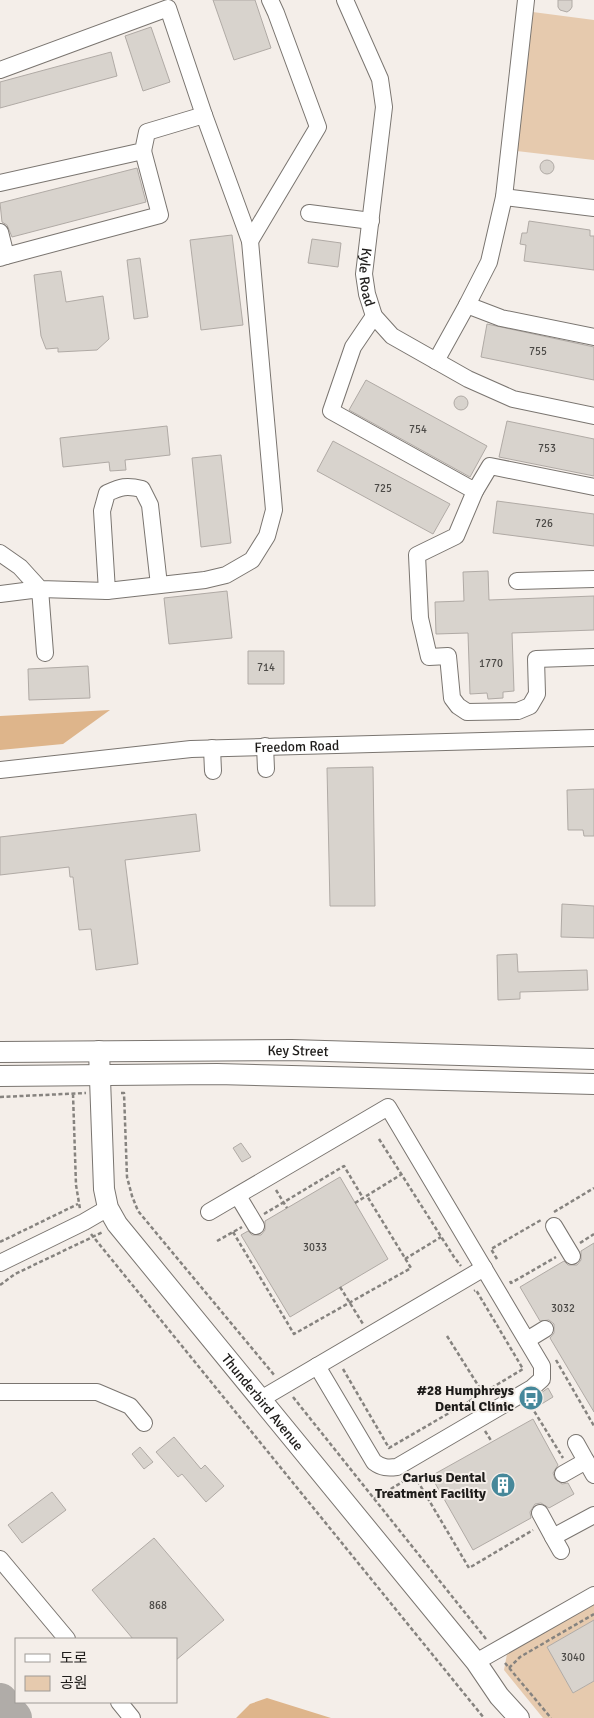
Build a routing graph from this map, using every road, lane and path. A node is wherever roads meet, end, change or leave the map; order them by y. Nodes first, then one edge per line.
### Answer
1 (270, 0) edge
2 (345, 0) edge
3 (526, 0) edge
4 (0, 70) edge
5 (204, 115) junction
6 (143, 151) junction
7 (0, 183) edge
8 (504, 197) junction
9 (594, 208) edge
10 (309, 213) dead end
11 (371, 221) junction
12 (0, 232) edge
13 (250, 241) junction
14 (3, 257) edge
15 (467, 305) junction
16 (374, 316) junction
17 (594, 337) edge
18 (436, 361) junction
19 (594, 416) edge
20 (594, 487) edge
21 (475, 491) junction
22 (0, 553) edge
23 (594, 579) edge
24 (517, 581) dead end
25 (159, 585) junction
26 (40, 589) junction
27 (107, 591) junction
28 (0, 594) edge
29 (44, 653) dead end
30 (594, 657) edge
31 (594, 738) edge
32 (265, 746) junction
33 (212, 748) junction
34 (266, 769) dead end
35 (0, 770) edge
36 (213, 771) dead end
37 (100, 1051) junction
38 (0, 1052) edge
39 (594, 1059) edge
40 (0, 1076) edge
41 (100, 1084) junction
42 (594, 1084) edge
43 (73, 1094) junction
44 (0, 1097) edge
45 (379, 1138) dead end
46 (402, 1174) junction
47 (269, 1177) junction
48 (594, 1188) edge
49 (240, 1189) junction
50 (365, 1197) junction
51 (283, 1202) junction
52 (355, 1203) dead end
53 (108, 1208) junction
54 (287, 1208) dead end
55 (209, 1212) dead end
56 (549, 1220) junction
57 (254, 1223) junction
58 (233, 1232) junction
59 (594, 1234) edge
60 (441, 1237) junction
61 (217, 1241) dead end
62 (0, 1242) edge
63 (570, 1253) junction
64 (405, 1259) junction
65 (0, 1263) edge
66 (491, 1264) junction
67 (461, 1266) dead end
68 (508, 1279) dead end
69 (0, 1284) edge
70 (340, 1287) dead end
71 (468, 1295) dead end
72 (350, 1303) junction
73 (359, 1328) dead end
74 (545, 1329) dead end
75 (447, 1336) dead end
76 (527, 1340) junction
77 (349, 1365) dead end
78 (317, 1366) junction
79 (283, 1386) junction
80 (0, 1392) edge
81 (483, 1393) junction
82 (261, 1399) junction
83 (468, 1402) junction
84 (524, 1410) dead end
85 (144, 1423) dead end
86 (486, 1427) junction
87 (492, 1442) dead end
88 (576, 1443) dead end
89 (590, 1468) edge
90 (422, 1471) dead end
91 (567, 1472) joint
92 (406, 1480) dead end
93 (374, 1499) junction
94 (594, 1515) edge
95 (542, 1518) joint
96 (0, 1558) edge
97 (594, 1596) edge
98 (594, 1614) edge
99 (66, 1638) edge
100 (496, 1650) junction
101 (476, 1662) junction
102 (509, 1668) junction
103 (120, 1703) edge
104 (132, 1718) edge
105 (484, 1718) edge
106 (519, 1718) edge
107 (551, 1718) edge

1 - 13 street
2 - 11 street, Kyle Road
3 - 8 street
4 - 5 street
5 - 6 street
5 - 13 street
6 - 7 street
6 - 14 street
8 - 9 street
8 - 15 street
10 - 11 street
11 - 16 street, Kyle Road
12 - 14 street
13 - 25 street
15 - 17 street
15 - 18 street
16 - 18 street, Kyle Road
16 - 21 street
18 - 19 street, Kyle Road
20 - 21 street
21 - 30 street
22 - 26 street
23 - 24 street
25 - 27 street
25 - 27 street
26 - 27 street
26 - 28 street
26 - 29 street
31 - 32 street, Freedom Road
32 - 33 street, Freedom Road
32 - 34 street
33 - 35 street, Freedom Road
33 - 36 street
37 - 38 main road, Key Street
37 - 39 main road, Key Street
37 - 41 main road, Thunderbird Avenue
40 - 41 main road, Key Street
41 - 42 main road, Key Street
41 - 43 path
41 - 53 main road, Thunderbird Avenue
41 - 79 path
43 - 44 path
43 - 62 path
45 - 46 path
46 - 50 path
46 - 60 path
47 - 49 street
47 - 51 path
47 - 66 street
48 - 56 path
49 - 55 street
49 - 57 street
50 - 51 path
50 - 52 path
50 - 64 path
51 - 54 path
51 - 57 path
53 - 65 street
53 - 82 main road, Thunderbird Avenue
56 - 63 street
56 - 66 path
57 - 58 path
58 - 61 path
58 - 72 path
59 - 63 path
60 - 64 path
60 - 67 path
63 - 68 path
64 - 72 path
66 - 76 street
66 - 78 street
69 - 105 path
70 - 72 path
71 - 81 path
72 - 73 path
74 - 76 street
75 - 81 path
76 - 86 street
77 - 83 path
78 - 79 street
78 - 86 street
79 - 82 street
79 - 93 path
80 - 85 street
81 - 83 path
82 - 101 main road, Thunderbird Avenue
83 - 86 path
84 - 91 path
86 - 87 path
88 - 89 street
89 - 91 street
90 - 95 path
92 - 93 path
93 - 100 path
94 - 95 street
96 - 99 street
97 - 100 street
98 - 102 path
100 - 101 street
100 - 102 path
101 - 106 main road, Thunderbird Avenue
102 - 107 path
103 - 104 street

